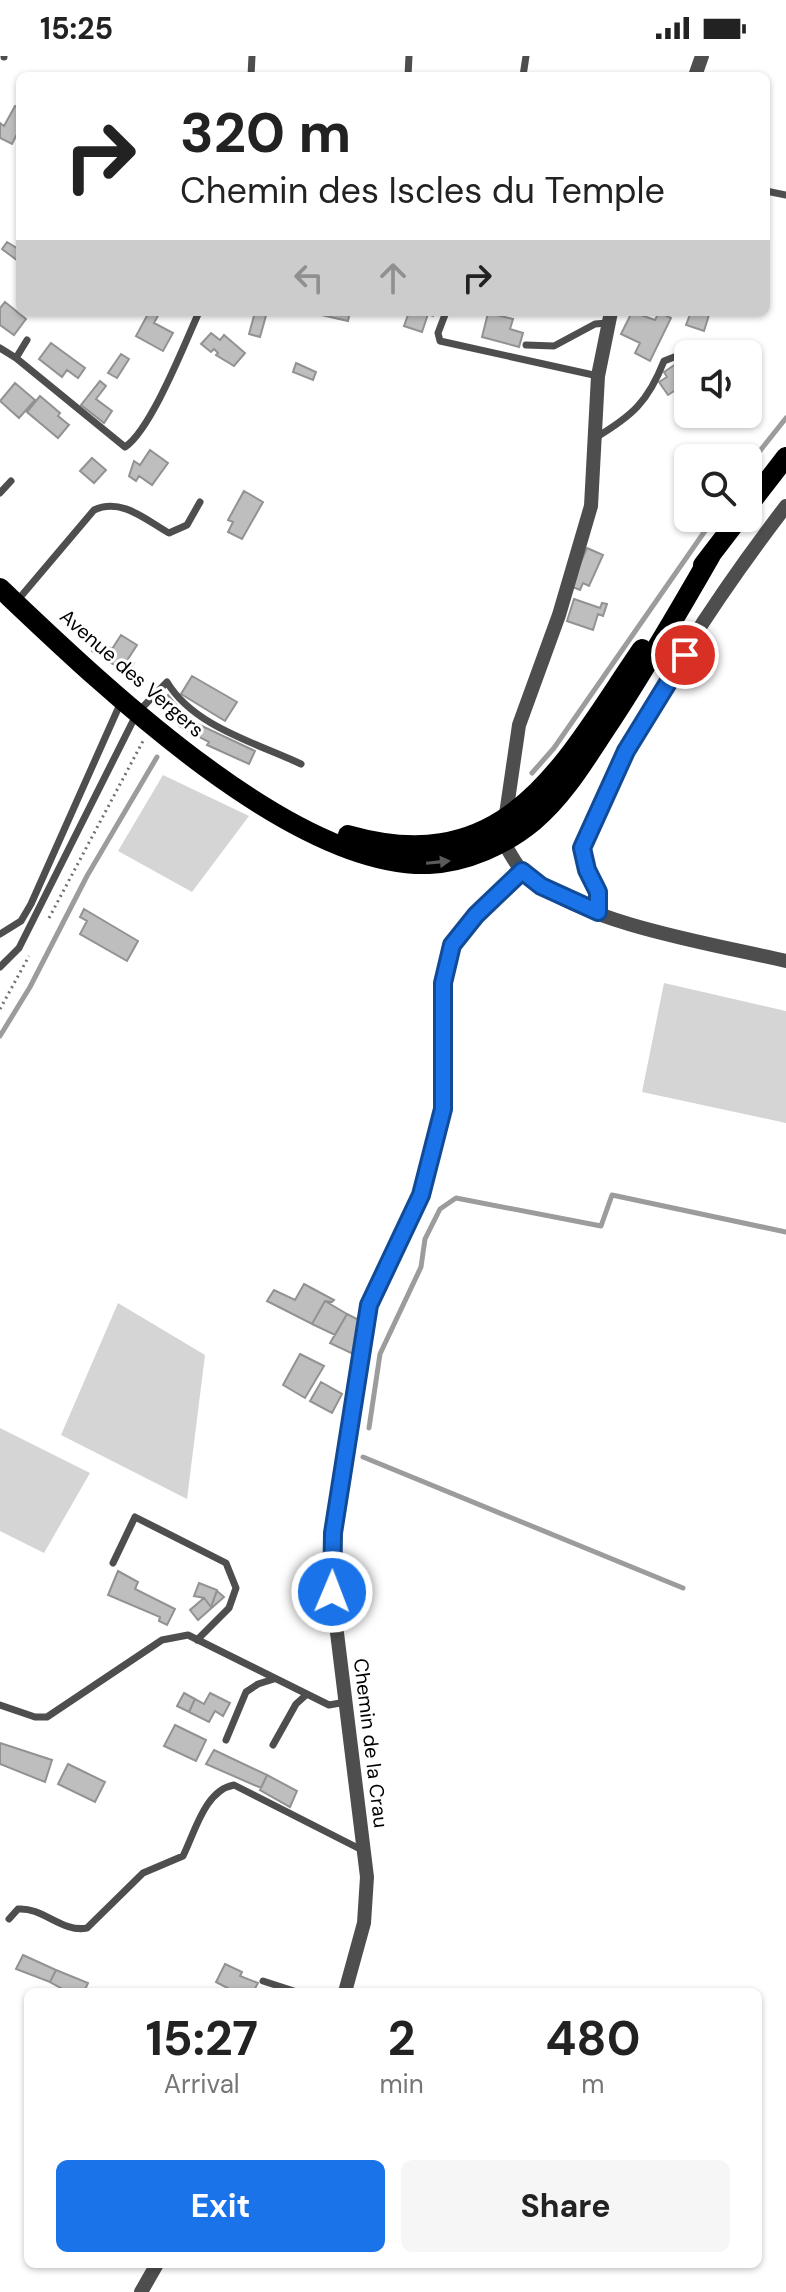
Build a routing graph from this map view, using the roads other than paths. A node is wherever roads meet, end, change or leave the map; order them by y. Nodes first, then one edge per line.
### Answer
1 (197, 316) edge
2 (444, 316) edge
3 (609, 318) edge
4 (27, 340) dead end
5 (526, 345) dead end
6 (0, 348) edge
7 (674, 357) edge
8 (16, 358) junction
9 (598, 376) junction
10 (593, 439) junction
11 (786, 457) edge
12 (11, 481) dead end
13 (762, 488) edge
14 (0, 493) edge
15 (200, 502) dead end
16 (786, 506) edge
17 (728, 532) edge
18 (711, 555) junction
19 (8, 596) edge
20 (137, 713) junction
21 (301, 764) dead end
22 (238, 787) junction
23 (505, 819) junction
24 (469, 837) junction
25 (503, 841) junction
26 (522, 871) junction
27 (598, 912) junction
28 (0, 934) edge
29 (786, 961) edge
30 (0, 967) edge
31 (113, 1563) dead end
32 (197, 1640) junction
33 (274, 1679) junction
34 (306, 1695) junction
35 (346, 1702) junction
36 (0, 1705) edge
37 (226, 1740) dead end
38 (273, 1745) dead end
39 (364, 1851) junction
40 (9, 1919) dead end
41 (263, 1981) dead end
42 (285, 1988) edge
43 (346, 1988) edge
44 (155, 2268) edge
45 (141, 2292) edge

1 - 8 lane
2 - 9 lane
3 - 5 lane
3 - 9 street
4 - 8 lane
6 - 8 lane
7 - 10 lane
9 - 10 street
10 - 23 street
11 - 13 main road
12 - 14 lane
15 - 19 lane
16 - 27 street
17 - 18 main road
18 - 23 main road
18 - 25 main road
19 - 20 main road, Avenue des Vergers
20 - 21 lane
20 - 22 main road, Avenue des Vergers
20 - 28 lane
20 - 30 lane
22 - 24 main road
22 -> 25 main road
23 - 24 main road
23 - 25 street
24 - 25 street
25 - 26 street
26 - 27 street
26 - 35 street, Chemin de la Crau
27 - 29 street
31 - 32 lane
32 - 33 lane
32 - 36 lane
33 - 34 lane
33 - 37 lane
34 - 35 lane
34 - 38 lane
35 - 39 street, Chemin de la Crau
39 - 40 lane
39 - 43 street, Chemin de la Crau
41 - 42 lane
44 - 45 street

